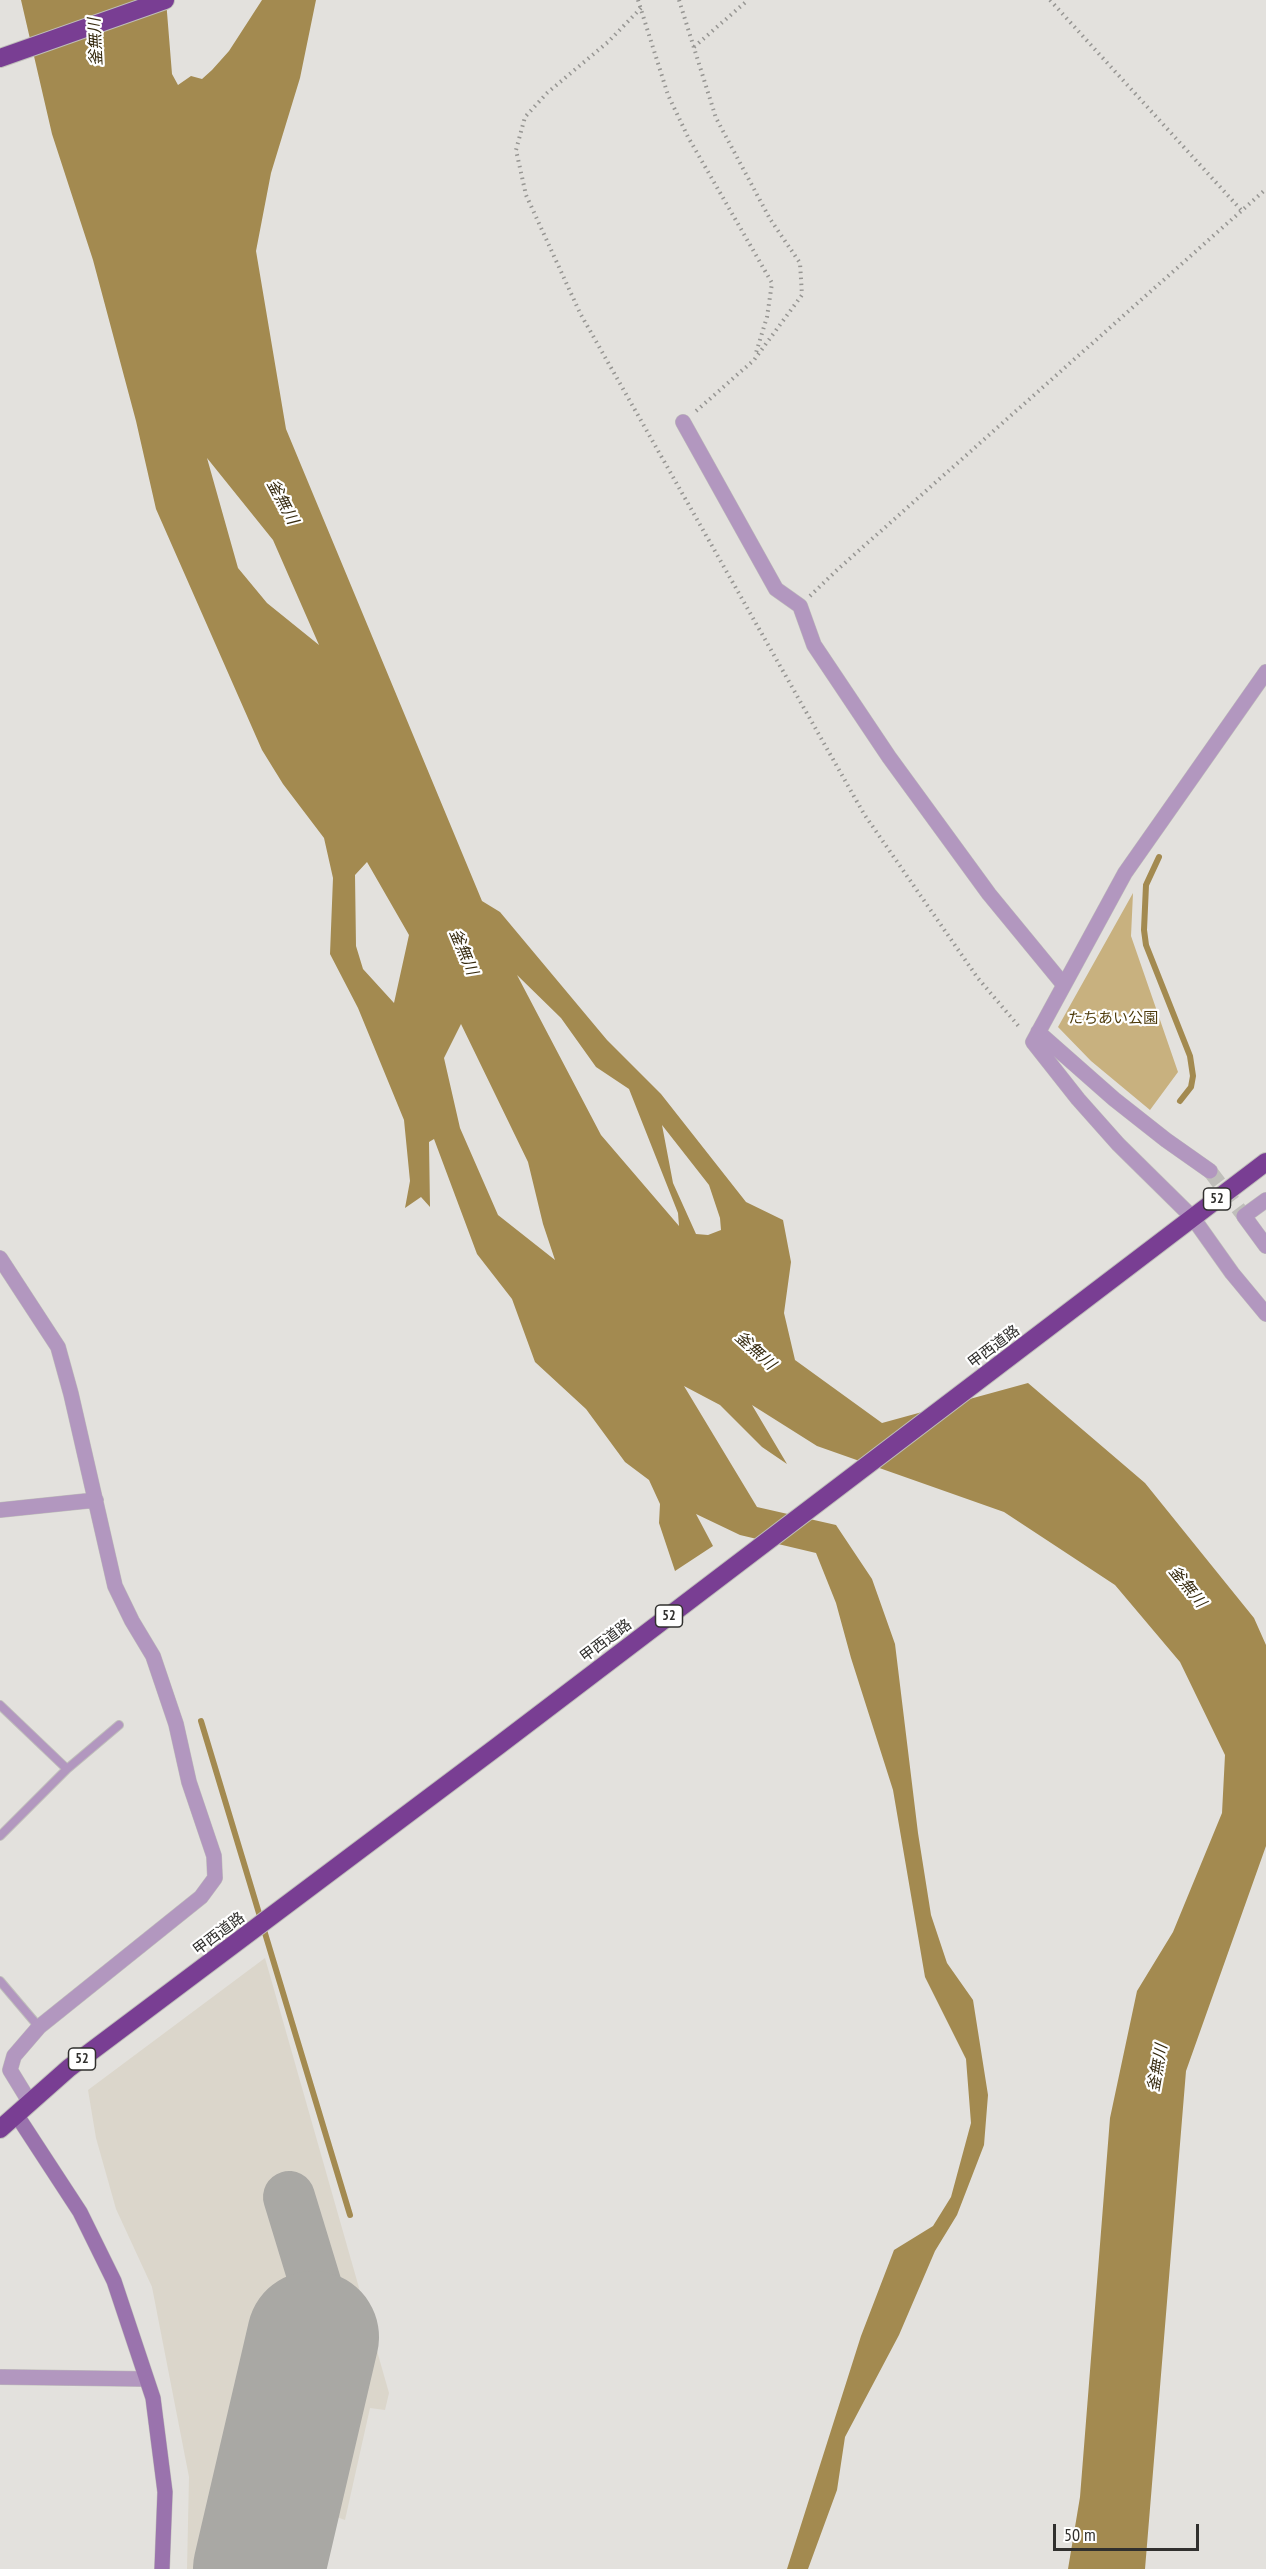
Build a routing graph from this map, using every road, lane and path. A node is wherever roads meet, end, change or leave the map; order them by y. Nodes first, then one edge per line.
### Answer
1 (165, 0) edge
2 (638, 0) edge
3 (679, 0) edge
4 (747, 0) edge
5 (1050, 0) edge
6 (694, 47) junction
7 (0, 58) edge
8 (1266, 189) edge
9 (1242, 211) junction
10 (754, 360) junction
11 (683, 422) joint
12 (800, 606) junction
13 (1266, 672) edge
14 (1063, 984) junction
15 (1038, 1032) junction
16 (1266, 1162) edge
17 (1209, 1171) tunnel mouth
18 (1266, 1200) edge
19 (1193, 1218) junction
20 (1266, 1246) edge
21 (0, 1258) edge
22 (1266, 1314) edge
23 (96, 1500) junction
24 (0, 1510) edge
25 (0, 1705) edge
26 (119, 1725) dead end
27 (67, 1769) junction
28 (0, 1836) edge
29 (0, 1981) edge
30 (39, 2027) junction
31 (29, 2101) junction
32 (16, 2114) junction
33 (0, 2129) edge
34 (0, 2377) edge
35 (146, 2379) junction
36 (162, 2569) edge

1 - 7 highway
2 - 10 path
3 - 6 path
4 - 6 path
5 - 9 path
6 - 10 path
8 - 9 path
9 - 12 path
10 - 11 path
11 - 12 street
12 - 14 street
13 - 14 street
14 - 15 street
15 - 17 street
15 - 19 street
16 - 19 highway, 甲西道路 / 52
18 - 20 street
19 - 22 street
19 - 31 highway, 甲西道路 / 52
21 - 23 street
23 - 24 street
23 - 30 street
25 - 27 lane
26 - 27 lane
27 - 28 lane
29 - 30 lane
30 - 31 street
31 - 32 highway, 甲西道路 / 52
32 - 33 highway, 甲西道路 / 52
32 - 35 street
34 - 35 street
35 - 36 street

